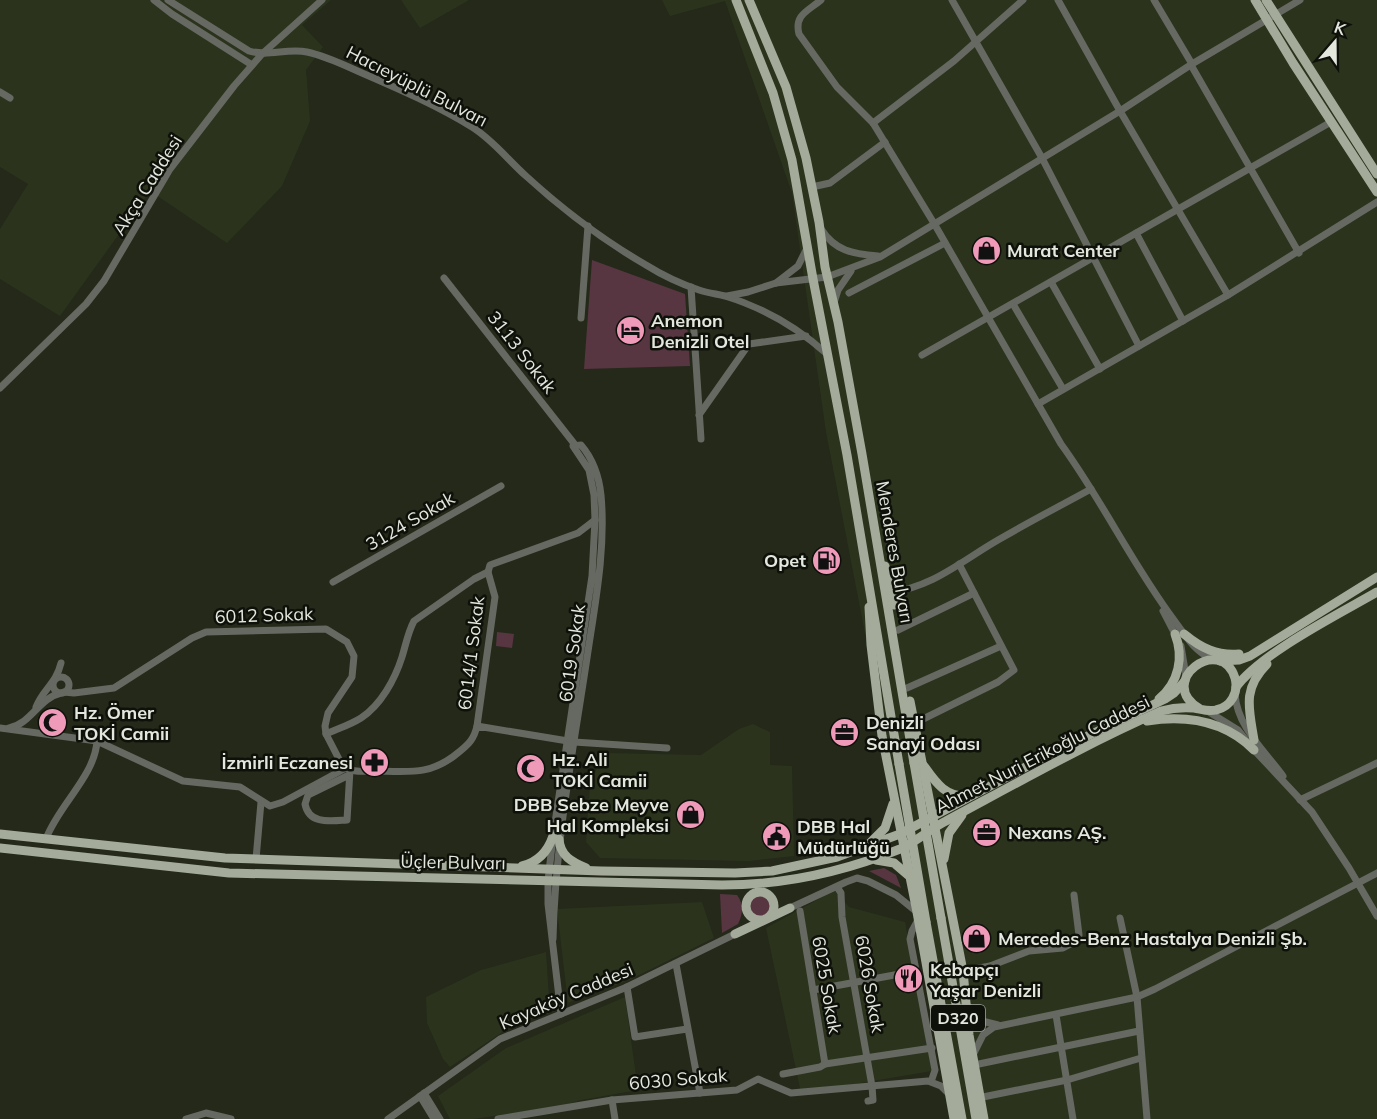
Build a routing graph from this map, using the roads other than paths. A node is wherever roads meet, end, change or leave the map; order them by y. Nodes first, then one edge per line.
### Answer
1 (154, 0) edge
2 (168, 0) edge
3 (322, 0) edge
4 (736, 0) edge
5 (749, 0) edge
6 (821, 0) edge
7 (952, 0) edge
8 (1023, 0) edge
9 (1058, 0) edge
10 (1154, 0) edge
11 (1255, 0) edge
12 (1266, 0) edge
13 (1300, 0) edge
14 (178, 8) junction
15 (172, 14) junction
16 (1271, 17) junction
17 (975, 43) junction
18 (262, 54) junction
19 (1191, 64) junction
20 (252, 65) junction
21 (0, 92) edge
22 (10, 98) dead end
23 (1120, 111) junction
24 (1331, 122) junction
25 (873, 123) junction
26 (885, 142) junction
27 (1042, 158) junction
28 (1251, 168) junction
29 (1377, 174) edge
30 (812, 187) junction
31 (1377, 192) edge
32 (1377, 202) edge
33 (1178, 209) junction
34 (935, 225) junction
35 (588, 226) junction
36 (820, 227) junction
37 (1136, 234) junction
38 (945, 243) junction
39 (807, 248) junction
40 (1299, 253) junction
41 (880, 257) junction
42 (1092, 258) junction
43 (853, 269) junction
44 (444, 278) dead end
45 (827, 278) junction
46 (813, 279) junction
47 (1051, 282) junction
48 (776, 283) junction
49 (691, 287) junction
50 (849, 293) dead end
51 (1228, 295) junction
52 (724, 296) junction
53 (1013, 304) junction
54 (834, 305) junction
55 (581, 318) dead end
56 (988, 318) junction
57 (1183, 321) junction
58 (806, 336) junction
59 (1139, 346) junction
60 (827, 354) junction
61 (922, 355) dead end
62 (1100, 369) junction
63 (0, 388) edge
64 (1063, 390) junction
65 (1038, 404) junction
66 (699, 416) junction
67 (701, 439) dead end
68 (577, 446) junction
69 (501, 486) dead end
70 (1091, 489) junction
71 (602, 514) junction
72 (595, 520) junction
73 (959, 564) junction
74 (488, 572) junction
75 (1377, 577) edge
76 (333, 582) dead end
77 (870, 592) junction
78 (1377, 592) edge
79 (889, 593) junction
80 (974, 593) junction
81 (898, 630) junction
82 (1180, 634) junction
83 (1001, 646) junction
84 (1284, 647) junction
85 (1260, 651) junction
86 (1216, 660) junction
87 (1185, 679) junction
88 (56, 680) junction
89 (68, 681) junction
90 (908, 688) junction
91 (1236, 689) junction
92 (88, 690) junction
93 (62, 692) junction
94 (1150, 706) junction
95 (35, 709) junction
96 (1204, 710) junction
97 (915, 723) junction
98 (1136, 723) junction
99 (477, 726) junction
100 (0, 728) edge
101 (326, 734) junction
102 (1254, 740) junction
103 (97, 741) junction
104 (570, 741) junction
105 (667, 748) dead end
106 (1254, 750) junction
107 (918, 763) junction
108 (1377, 763) edge
109 (348, 771) junction
110 (974, 795) junction
111 (929, 796) junction
112 (893, 799) junction
113 (1300, 800) junction
114 (261, 802) junction
115 (966, 811) junction
116 (933, 817) junction
117 (935, 827) junction
118 (0, 834) edge
119 (900, 834) junction
120 (556, 837) junction
121 (46, 839) junction
122 (866, 847) junction
123 (0, 848) edge
124 (903, 848) junction
125 (256, 859) junction
126 (871, 860) junction
127 (509, 866) junction
128 (943, 868) junction
129 (553, 869) junction
130 (600, 871) junction
131 (1377, 873) edge
132 (908, 875) junction
133 (945, 880) junction
134 (552, 881) junction
135 (783, 882) junction
136 (1358, 883) junction
137 (722, 885) junction
138 (911, 886) junction
139 (837, 887) junction
140 (1074, 895) dead end
141 (746, 902) junction
142 (774, 902) junction
143 (793, 908) junction
144 (747, 913) junction
145 (1377, 916) edge
146 (920, 918) junction
147 (1120, 918) dead end
148 (765, 920) junction
149 (735, 934) junction
150 (676, 964) junction
151 (916, 971) junction
152 (963, 971) junction
153 (854, 983) junction
154 (627, 987) junction
155 (813, 990) junction
156 (1137, 996) junction
157 (964, 1000) junction
158 (561, 1014) junction
159 (1056, 1015) junction
160 (1000, 1025) junction
161 (687, 1029) junction
162 (1139, 1031) junction
163 (1062, 1047) junction
164 (932, 1048) junction
165 (868, 1058) junction
166 (1142, 1058) junction
167 (974, 1060) junction
168 (943, 1062) junction
169 (825, 1064) junction
170 (783, 1074) dead end
171 (930, 1080) junction
172 (1067, 1080) junction
173 (872, 1086) junction
174 (700, 1093) junction
175 (422, 1095) junction
176 (950, 1095) junction
177 (976, 1098) junction
178 (612, 1100) junction
179 (868, 1101) dead end
180 (186, 1119) edge
181 (231, 1119) edge
182 (388, 1119) edge
183 (434, 1119) edge
184 (440, 1119) edge
185 (498, 1119) edge
186 (615, 1119) edge
187 (954, 1119) edge
188 (962, 1119) edge
189 (976, 1119) edge
190 (984, 1119) edge
191 (1073, 1119) edge
192 (1147, 1119) edge

1 - 15 street
2 - 14 street, Hacıeyüplü Bulvarı
3 - 18 street, Akça Caddesi
4 - 39 main road, Menderes Bulvarı
5 - 30 main road, Menderes Bulvarı
6 - 25 street
7 - 17 street
8 - 17 street
9 - 23 street
10 - 19 street
11 - 16 main road
12 - 16 main road
13 - 16 street
14 - 15 street
14 - 18 street, Hacıeyüplü Bulvarı
15 - 20 street
16 - 19 street
16 - 24 main road
16 - 29 main road
17 - 25 street
17 - 27 street
18 - 20 street, Akça Caddesi
18 - 35 street, Hacıeyüplü Bulvarı
19 - 23 street
19 - 28 street
20 - 63 street, Akça Caddesi
21 - 22 street
23 - 27 street
23 - 33 street
24 - 28 street
24 - 31 main road
25 - 26 street
26 - 30 street
26 - 34 street
27 - 34 street
27 - 42 street
28 - 33 street
28 - 40 street
30 - 36 main road, Menderes Bulvarı
32 - 40 street
33 - 37 street
33 - 51 street
34 - 38 street
34 - 41 street
35 - 49 street, Hacıeyüplü Bulvarı
35 - 55 street
36 - 41 street
36 - 45 main road, Menderes Bulvarı
37 - 42 street
37 - 57 street
38 - 50 street
38 - 56 street
39 - 46 main road, Menderes Bulvarı
39 - 48 street
40 - 51 street
41 - 43 street
42 - 47 street
42 - 59 street
43 - 45 street
43 - 54 street
44 - 68 street, 3113 Sokak
45 - 46 street
45 - 54 main road, Menderes Bulvarı
46 - 48 street
46 - 60 main road, Menderes Bulvarı
47 - 53 street
47 - 62 street
48 - 52 street
49 - 52 street, Hacıeyüplü Bulvarı
49 - 66 street
51 - 57 street
52 - 58 street, Hacıeyüplü Bulvarı
53 - 56 street
53 - 64 street
54 - 79 main road, Menderes Bulvarı
56 - 61 street
56 - 65 street
57 - 59 street
58 - 60 street, Hacıeyüplü Bulvarı
58 - 66 street
59 - 62 street
60 - 77 main road, Menderes Bulvarı
62 - 64 street
64 - 65 street
65 - 70 street
66 - 67 street
68 - 71 street, 6019 Sokak
68 - 72 street, 6019 Sokak
69 - 76 street, 3124 Sokak
70 - 73 street
70 - 82 street
71 - 72 street, 6014/1 Sokak
71 - 104 street, 6019 Sokak
72 - 74 street, 6014/1 Sokak
72 - 104 street, 6019 Sokak
73 - 79 street
73 - 80 street
74 - 99 street, 6014/1 Sokak
74 - 101 street
75 - 85 main road
77 - 112 main road
77 - 146 main road, Menderes Bulvarı / D320, bridge
78 - 84 main road
79 - 81 main road
79 - 107 main road, Menderes Bulvarı
80 - 81 street
80 - 83 street
81 - 90 main road
82 - 85 main road
82 - 86 street
82 - 87 street
82 - 94 main road
83 - 90 street
83 - 97 street
84 - 91 main road
84 - 102 main road
85 - 86 main road
86 - 87 main road
86 - 91 main road
87 - 94 main road, Ahmet Nuri Erikoğlu Caddesi
87 - 96 main road
88 - 89 street, 6012 Sokak
88 - 89 street
88 - 93 street
88 - 95 street, 6012 Sokak
89 - 92 street, 6012 Sokak
89 - 93 street
90 - 97 main road
91 - 96 main road
91 - 102 street
92 - 93 street, 6012 Sokak
92 - 101 street, 6012 Sokak
93 - 95 street, 6012 Sokak
94 - 110 main road, Ahmet Nuri Erikoğlu Caddesi
95 - 100 street, 6012 Sokak
96 - 98 main road, Ahmet Nuri Erikoğlu Caddesi
96 - 106 street
97 - 107 main road
98 - 106 main road
98 - 115 main road, Ahmet Nuri Erikoğlu Caddesi
99 - 104 street
99 - 109 street
100 - 103 street
101 - 109 street
102 - 113 street
103 - 114 street
103 - 121 street
104 - 105 street
104 - 120 street, 6019 Sokak
106 - 113 street
107 - 110 main road
107 - 111 main road
107 - 177 main road, Menderes Bulvarı / D320, bridge
108 - 113 street
109 - 109 street
109 - 114 street
110 - 116 main road, Ahmet Nuri Erikoğlu Caddesi
111 - 112 main road
111 - 116 main road
112 - 119 main road
112 - 122 main road
113 - 136 street
114 - 125 street
115 - 117 main road, Ahmet Nuri Erikoğlu Caddesi
115 - 128 main road
116 - 117 main road
116 - 119 main road, Ahmet Nuri Erikoğlu Caddesi
117 - 124 main road, Ahmet Nuri Erikoğlu Caddesi
117 - 128 main road
118 - 121 main road, Üçler Bulvarı
119 - 122 main road, Üçler Bulvarı
119 - 124 main road
120 - 127 main road
120 - 129 street, 6019 Sokak
120 - 130 main road
121 - 125 main road, Üçler Bulvarı
122 - 130 main road, Üçler Bulvarı
123 - 134 main road, Üçler Bulvarı
124 - 126 main road, Üçler Bulvarı
124 - 132 main road
125 - 127 main road, Üçler Bulvarı
126 - 132 main road
126 - 135 main road, Üçler Bulvarı
127 - 129 main road, Üçler Bulvarı
128 - 133 main road
129 - 130 main road, Üçler Bulvarı
129 - 134 street, 6019 Sokak
131 - 136 street
132 - 138 main road
133 - 138 main road
133 - 152 main road
134 - 137 main road, Üçler Bulvarı
134 - 158 street, 6019 Sokak
135 - 137 main road, Üçler Bulvarı
135 - 142 main road
136 - 145 street
136 - 156 street
137 - 141 main road
138 - 146 main road
139 - 143 street
139 - 146 street
139 - 153 street, 6026 Sokak
140 - 152 street
141 - 142 main road
141 - 144 main road
142 - 143 main road
142 - 148 main road
143 - 148 main road
143 - 155 street, 6025 Sokak
144 - 148 main road
144 - 149 main road
146 - 151 street
146 - 168 main road
146 - 188 main road, Menderes Bulvarı / D320
147 - 156 street
148 - 149 main road
149 - 150 street, Kayaköy Caddesi
150 - 154 street, Kayaköy Caddesi
150 - 161 street
151 - 153 street
151 - 164 street
152 - 157 main road
153 - 155 street
153 - 165 street, 6026 Sokak
154 - 158 street, Kayaköy Caddesi
154 - 161 street
155 - 169 street, 6025 Sokak
156 - 159 street
156 - 162 street
157 - 160 street
157 - 167 main road
158 - 175 street, Kayaköy Caddesi
159 - 160 street
159 - 163 street
160 - 167 street
161 - 174 street
162 - 163 street
162 - 166 street
163 - 167 street
163 - 172 street
164 - 165 street
164 - 171 street
165 - 169 street
165 - 173 street, 6026 Sokak
166 - 172 street
166 - 192 street
167 - 177 main road
168 - 171 street
168 - 176 main road
169 - 170 street
171 - 173 street, 6030 Sokak
171 - 176 street
172 - 177 street
172 - 191 street
173 - 174 street, 6030 Sokak
173 - 179 street
174 - 178 street, 6030 Sokak
175 - 182 street, Kayaköy Caddesi
175 - 183 street
175 - 184 street
176 - 187 main road
177 - 189 main road, Menderes Bulvarı / D320
177 - 190 main road
178 - 185 street, 6030 Sokak
178 - 186 street
180 - 181 street

